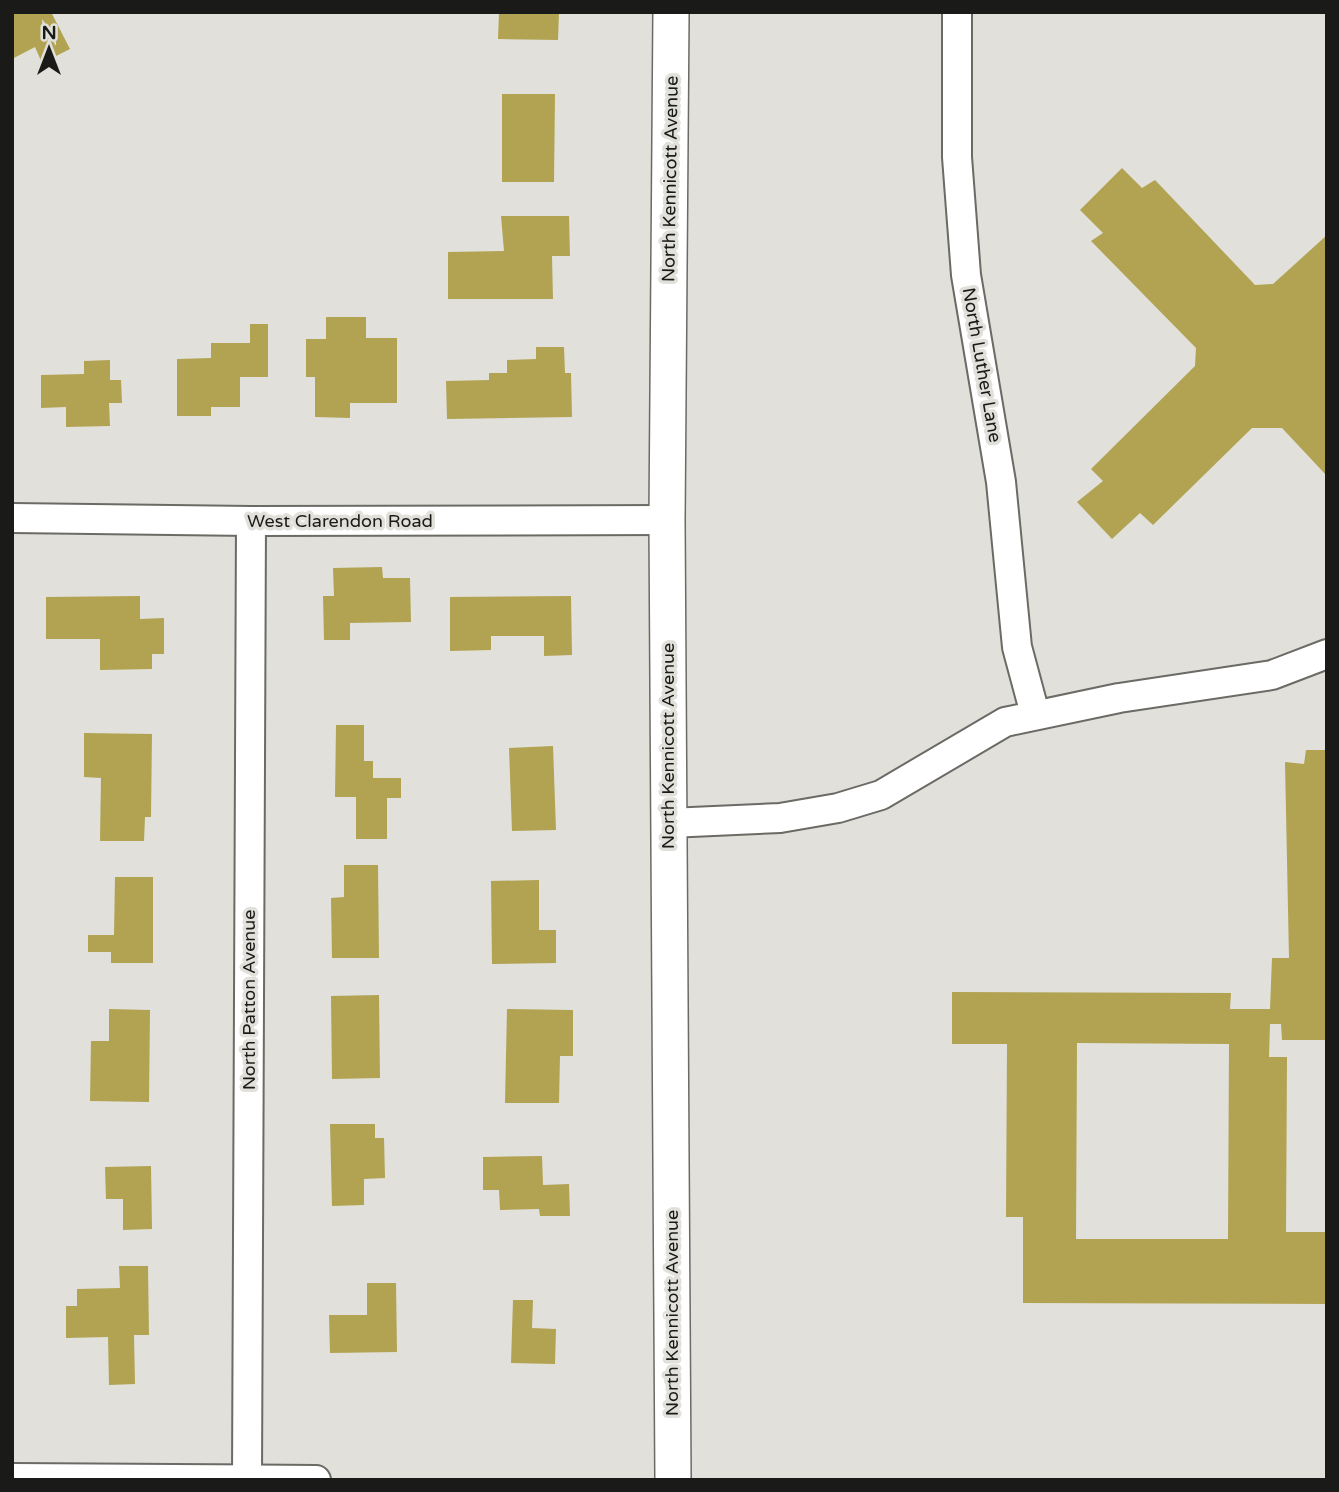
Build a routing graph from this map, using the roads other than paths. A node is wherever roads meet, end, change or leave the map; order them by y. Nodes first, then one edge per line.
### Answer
1 (671, 12) edge
2 (957, 12) edge
3 (12, 518) edge
4 (667, 520) junction
5 (251, 521) junction
6 (1327, 654) edge
7 (1035, 714) junction
8 (668, 822) junction
9 (12, 1478) edge
10 (247, 1479) edge
11 (316, 1480) edge
12 (673, 1480) edge

1 - 4 street, North Kennicott Avenue
2 - 7 street, North Luther Lane
3 - 5 street, West Clarendon Road
4 - 5 street, West Clarendon Road
4 - 8 street, North Kennicott Avenue
5 - 10 street, North Patton Avenue
6 - 7 street
7 - 8 street
8 - 12 street, North Kennicott Avenue
9 - 10 street
10 - 11 street

